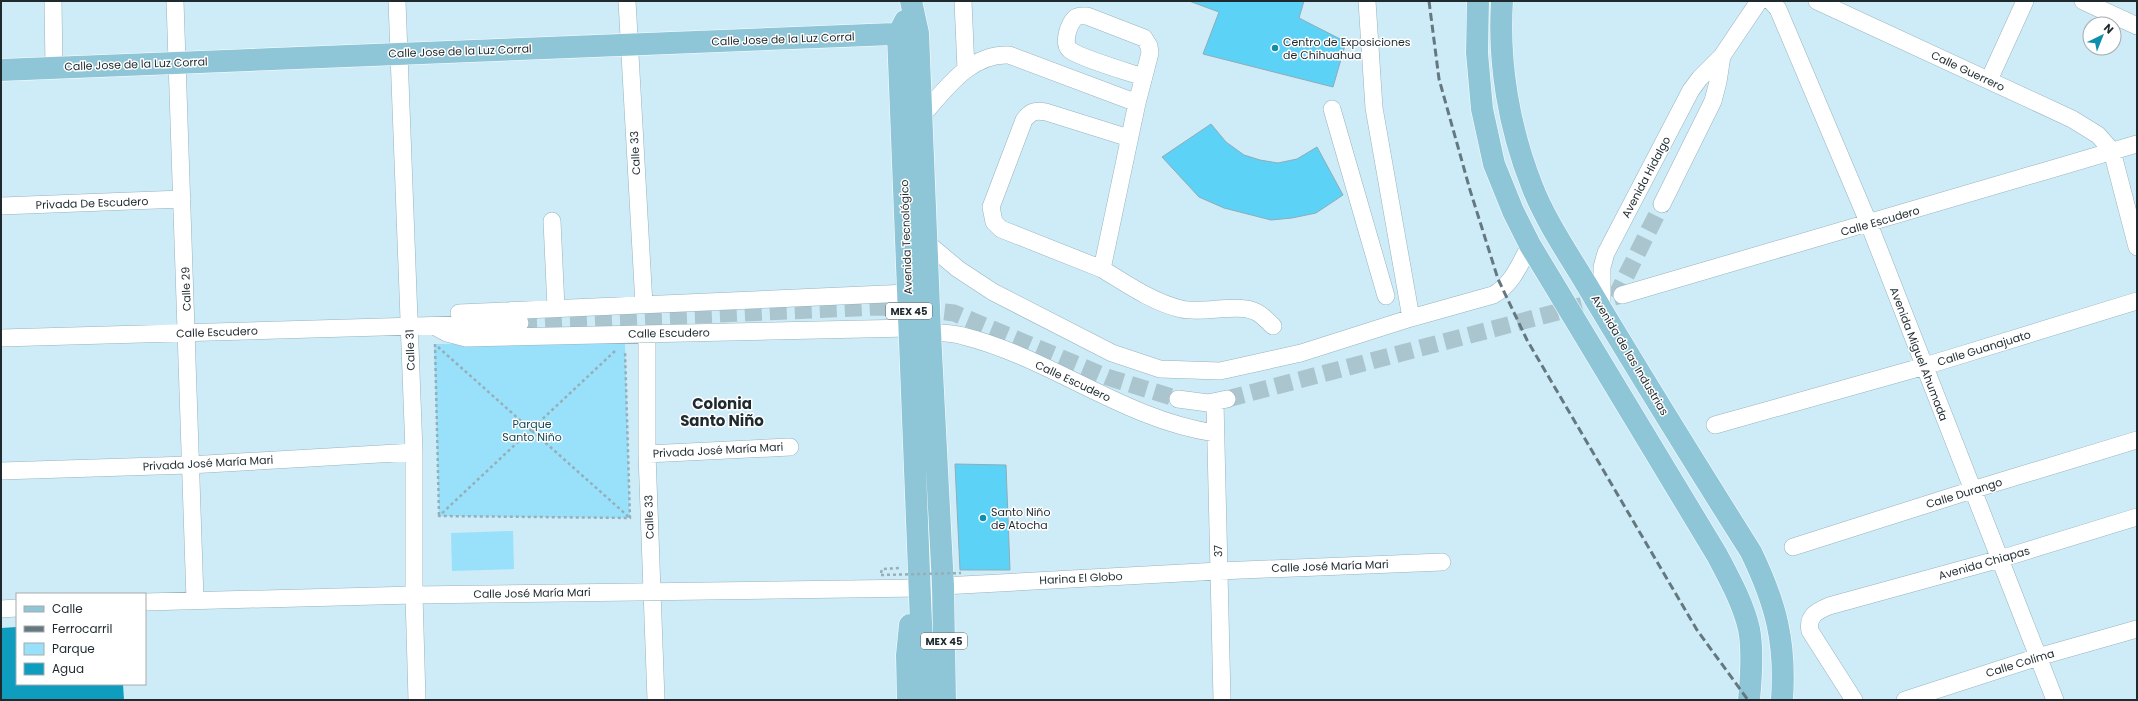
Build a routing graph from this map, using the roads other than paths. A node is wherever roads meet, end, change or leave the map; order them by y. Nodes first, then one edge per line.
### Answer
1 (53, 1) edge
2 (175, 1) edge
3 (396, 1) edge
4 (627, 1) edge
5 (962, 1) edge
6 (1367, 1) edge
7 (1478, 1) edge
8 (1502, 1) edge
9 (1759, 1) edge
10 (1818, 1) edge
11 (2025, 1) edge
12 (2083, 1) edge
13 (1776, 4) edge
14 (911, 5) edge
15 (2137, 26) edge
16 (908, 34) junction
17 (629, 44) junction
18 (398, 53) junction
19 (1722, 56) junction
20 (176, 63) junction
21 (54, 67) junction
22 (1, 70) edge
23 (966, 70) junction
24 (1143, 77) junction
25 (1989, 80) junction
26 (1136, 103) junction
27 (1332, 110) dead end
28 (921, 117) junction
29 (902, 136) junction
30 (1129, 138) junction
31 (2137, 144) edge
32 (2112, 151) junction
33 (182, 199) junction
34 (1662, 204) tunnel mouth
35 (1, 206) edge
36 (552, 221) dead end
37 (1869, 224) junction
38 (927, 243) junction
39 (1530, 245) junction
40 (2137, 247) edge
41 (1102, 269) junction
42 (908, 293) junction
43 (1622, 295) tunnel mouth
44 (1386, 296) dead end
45 (2137, 301) edge
46 (644, 305) junction
47 (556, 308) junction
48 (1602, 309) junction
49 (1411, 318) junction
50 (520, 323) tunnel mouth
51 (409, 325) junction
52 (432, 325) junction
53 (1273, 326) dead end
54 (920, 330) junction
55 (187, 333) junction
56 (646, 334) junction
57 (1, 338) edge
58 (1925, 366) junction
59 (1178, 399) tunnel mouth
60 (1715, 425) dead end
61 (1215, 433) junction
62 (2137, 440) edge
63 (790, 447) dead end
64 (414, 452) junction
65 (647, 454) junction
66 (189, 465) junction
67 (1, 471) edge
68 (1972, 490) junction
69 (2137, 517) edge
70 (1793, 547) dead end
71 (2000, 559) junction
72 (1442, 562) dead end
73 (1219, 571) junction
74 (651, 592) junction
75 (920, 594) junction
76 (944, 594) junction
77 (414, 595) junction
78 (195, 600) junction
79 (146, 602) edge
80 (16, 608) edge
81 (1, 609) edge
82 (2137, 629) edge
83 (2038, 657) junction
84 (934, 698) edge
85 (417, 700) edge
86 (656, 700) edge
87 (1222, 700) edge
88 (1749, 700) edge
89 (1782, 700) edge
90 (1854, 700) edge
91 (1905, 700) edge
92 (2055, 700) edge

1 - 21 street
2 - 20 street, Calle 29
3 - 18 street, Calle 31
4 - 17 street, Calle 33
5 - 23 street
6 - 49 street
7 - 39 main road
8 - 48 main road, Avenida de las Industrias
9 - 19 street, Avenida Hidalgo
10 - 25 street, Calle Guerrero
11 - 25 street
12 - 15 street
13 - 37 street, Avenida Miguel Ahumada
14 - 16 main road, Avenida Tecnológico / MEX 45
16 - 17 main road, Calle Jose de la Luz Corral
16 - 28 main road, Avenida Tecnológico / MEX 45
16 - 29 main road, Avenida Tecnológico / MEX 45
17 - 18 main road, Calle Jose de la Luz Corral
17 - 46 street, Calle 33
18 - 20 main road, Calle Jose de la Luz Corral
18 - 51 street, Calle 31
19 - 34 street, Avenida Hidalgo
19 - 48 street, Avenida Hidalgo
20 - 21 main road, Calle Jose de la Luz Corral
20 - 33 street, Calle 29
21 - 22 main road, Calle Jose de la Luz Corral
23 - 26 street
23 - 28 street
24 - 24 street
24 - 26 street
25 - 32 street, Calle Guerrero
26 - 30 street
27 - 44 street
28 - 29 street
28 - 38 main road, Avenida Tecnológico / MEX 45
29 - 42 main road, Avenida Tecnológico / MEX 45
30 - 41 street
30 - 41 street
31 - 32 street, Calle Escudero
32 - 37 street, Calle Escudero
32 - 40 street
33 - 35 street, Privada De Escudero
33 - 55 street, Calle 29
36 - 47 street
37 - 43 street, Calle Escudero
37 - 58 street, Avenida Miguel Ahumada
38 - 49 street
38 - 54 main road, Avenida Tecnológico / MEX 45
39 - 49 street
39 - 88 main road
41 - 53 street
42 - 46 street
42 - 54 main road, Avenida Tecnológico / MEX 45
45 - 58 street, Calle Guanajuato
46 - 47 street
47 - 52 street
48 - 89 main road, Avenida de las Industrias
50 - 52 street, Calle Escudero
51 - 52 street, Calle Escudero
51 - 55 street, Calle Escudero
51 - 64 street, Calle 31
52 - 56 street, Calle Escudero
54 - 56 street, Calle Escudero
54 - 61 street, Calle Escudero
54 - 75 main road, Avenida Tecnológico / MEX 45
54 - 76 main road, Avenida Tecnológico / MEX 45
55 - 57 street, Calle Escudero
55 - 66 street, Calle 29
56 - 65 street, Calle 33
58 - 60 street, Calle Guanajuato
58 - 68 street, Avenida Miguel Ahumada
59 - 61 street, 37
61 - 73 street, 37
62 - 68 street, Calle Durango
63 - 65 street, Privada José María Mari
64 - 66 street, Privada José María Mari
64 - 77 street, Calle 31
65 - 74 street, Calle 33
66 - 67 street, Privada José María Mari
66 - 78 street, Calle 29
68 - 70 street, Calle Durango
68 - 71 street, Avenida Miguel Ahumada
69 - 71 street, Avenida Chiapas
71 - 83 street, Avenida Miguel Ahumada
71 - 90 street, Avenida Chiapas
72 - 73 street, Calle José María Mari
73 - 76 street, Harina El Globo
73 - 87 street, 37
74 - 75 street, Calle José María Mari
74 - 77 street, Calle José María Mari
74 - 86 street, Calle 33
75 - 84 main road, MEX 45
76 - 84 main road
77 - 78 street, Calle José María Mari
77 - 85 street, Calle 31
78 - 79 street, Calle José María Mari
80 - 81 street
82 - 83 street, Calle Colima
83 - 91 street, Calle Colima
83 - 92 street, Avenida Miguel Ahumada

